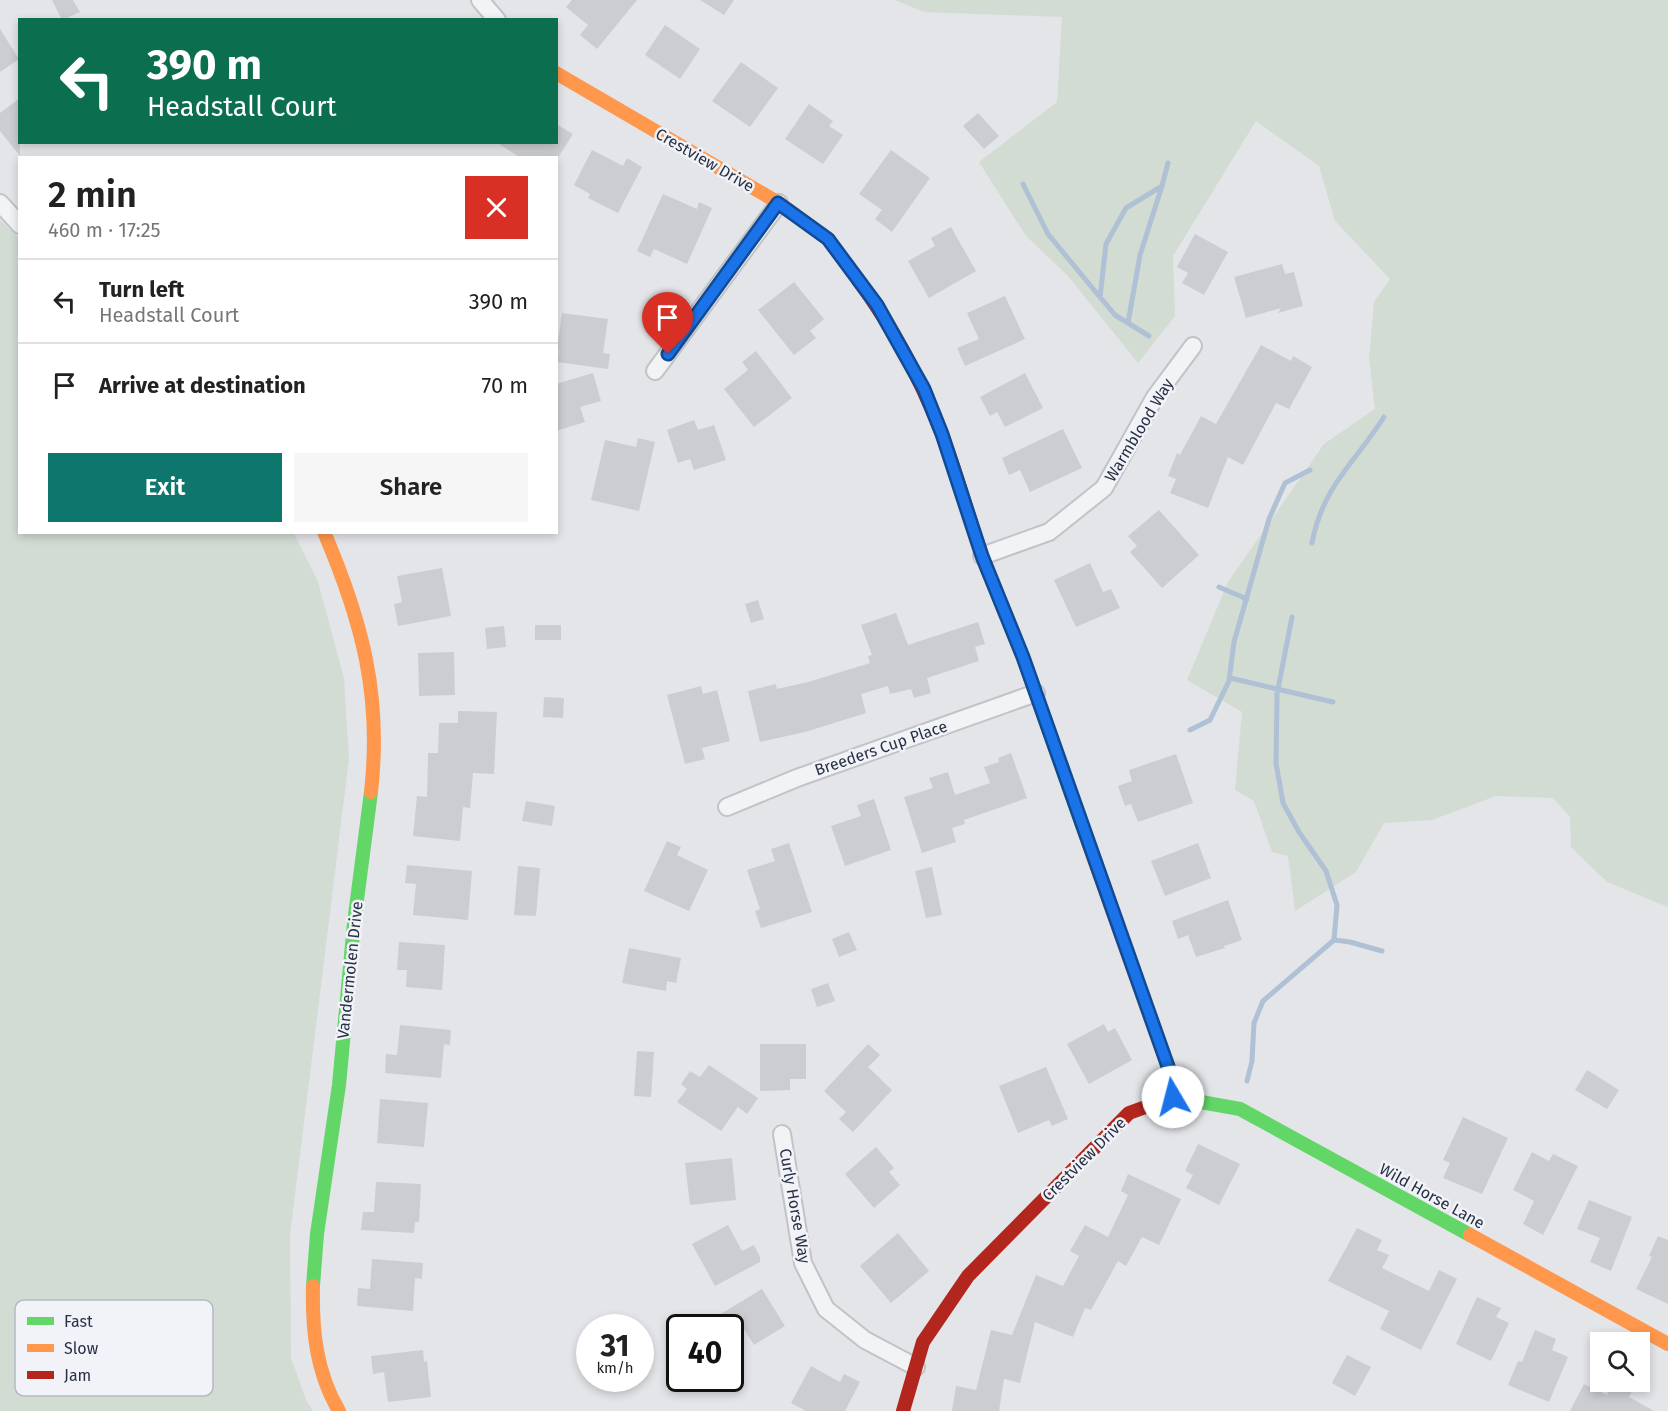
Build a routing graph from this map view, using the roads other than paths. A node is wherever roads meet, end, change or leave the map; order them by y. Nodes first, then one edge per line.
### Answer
1 (480, 0) edge
2 (495, 18) edge
3 (558, 74) edge
4 (0, 203) edge
5 (778, 203) junction
6 (18, 223) edge
7 (1193, 346) dead end
8 (655, 371) dead end
9 (325, 534) edge
10 (982, 556) junction
11 (1036, 693) junction
12 (727, 807) dead end
13 (1173, 1097) junction
14 (782, 1134) dead end
15 (1668, 1344) edge
16 (916, 1367) junction
17 (339, 1411) edge
18 (903, 1411) edge

1 - 2 street
3 - 5 street, Crestview Drive
4 - 6 street
5 - 8 street
5 - 10 street, Crestview Drive
7 - 10 street, Warmblood Way
9 - 17 street, Vandermolen Drive
10 - 11 street, Crestview Drive
11 - 12 street, Breeders Cup Place
11 - 13 street, Crestview Drive
13 - 15 street, Wild Horse Lane
13 - 16 street, Crestview Drive
14 - 16 street, Curly Horse Way
16 - 18 street, Crestview Drive

